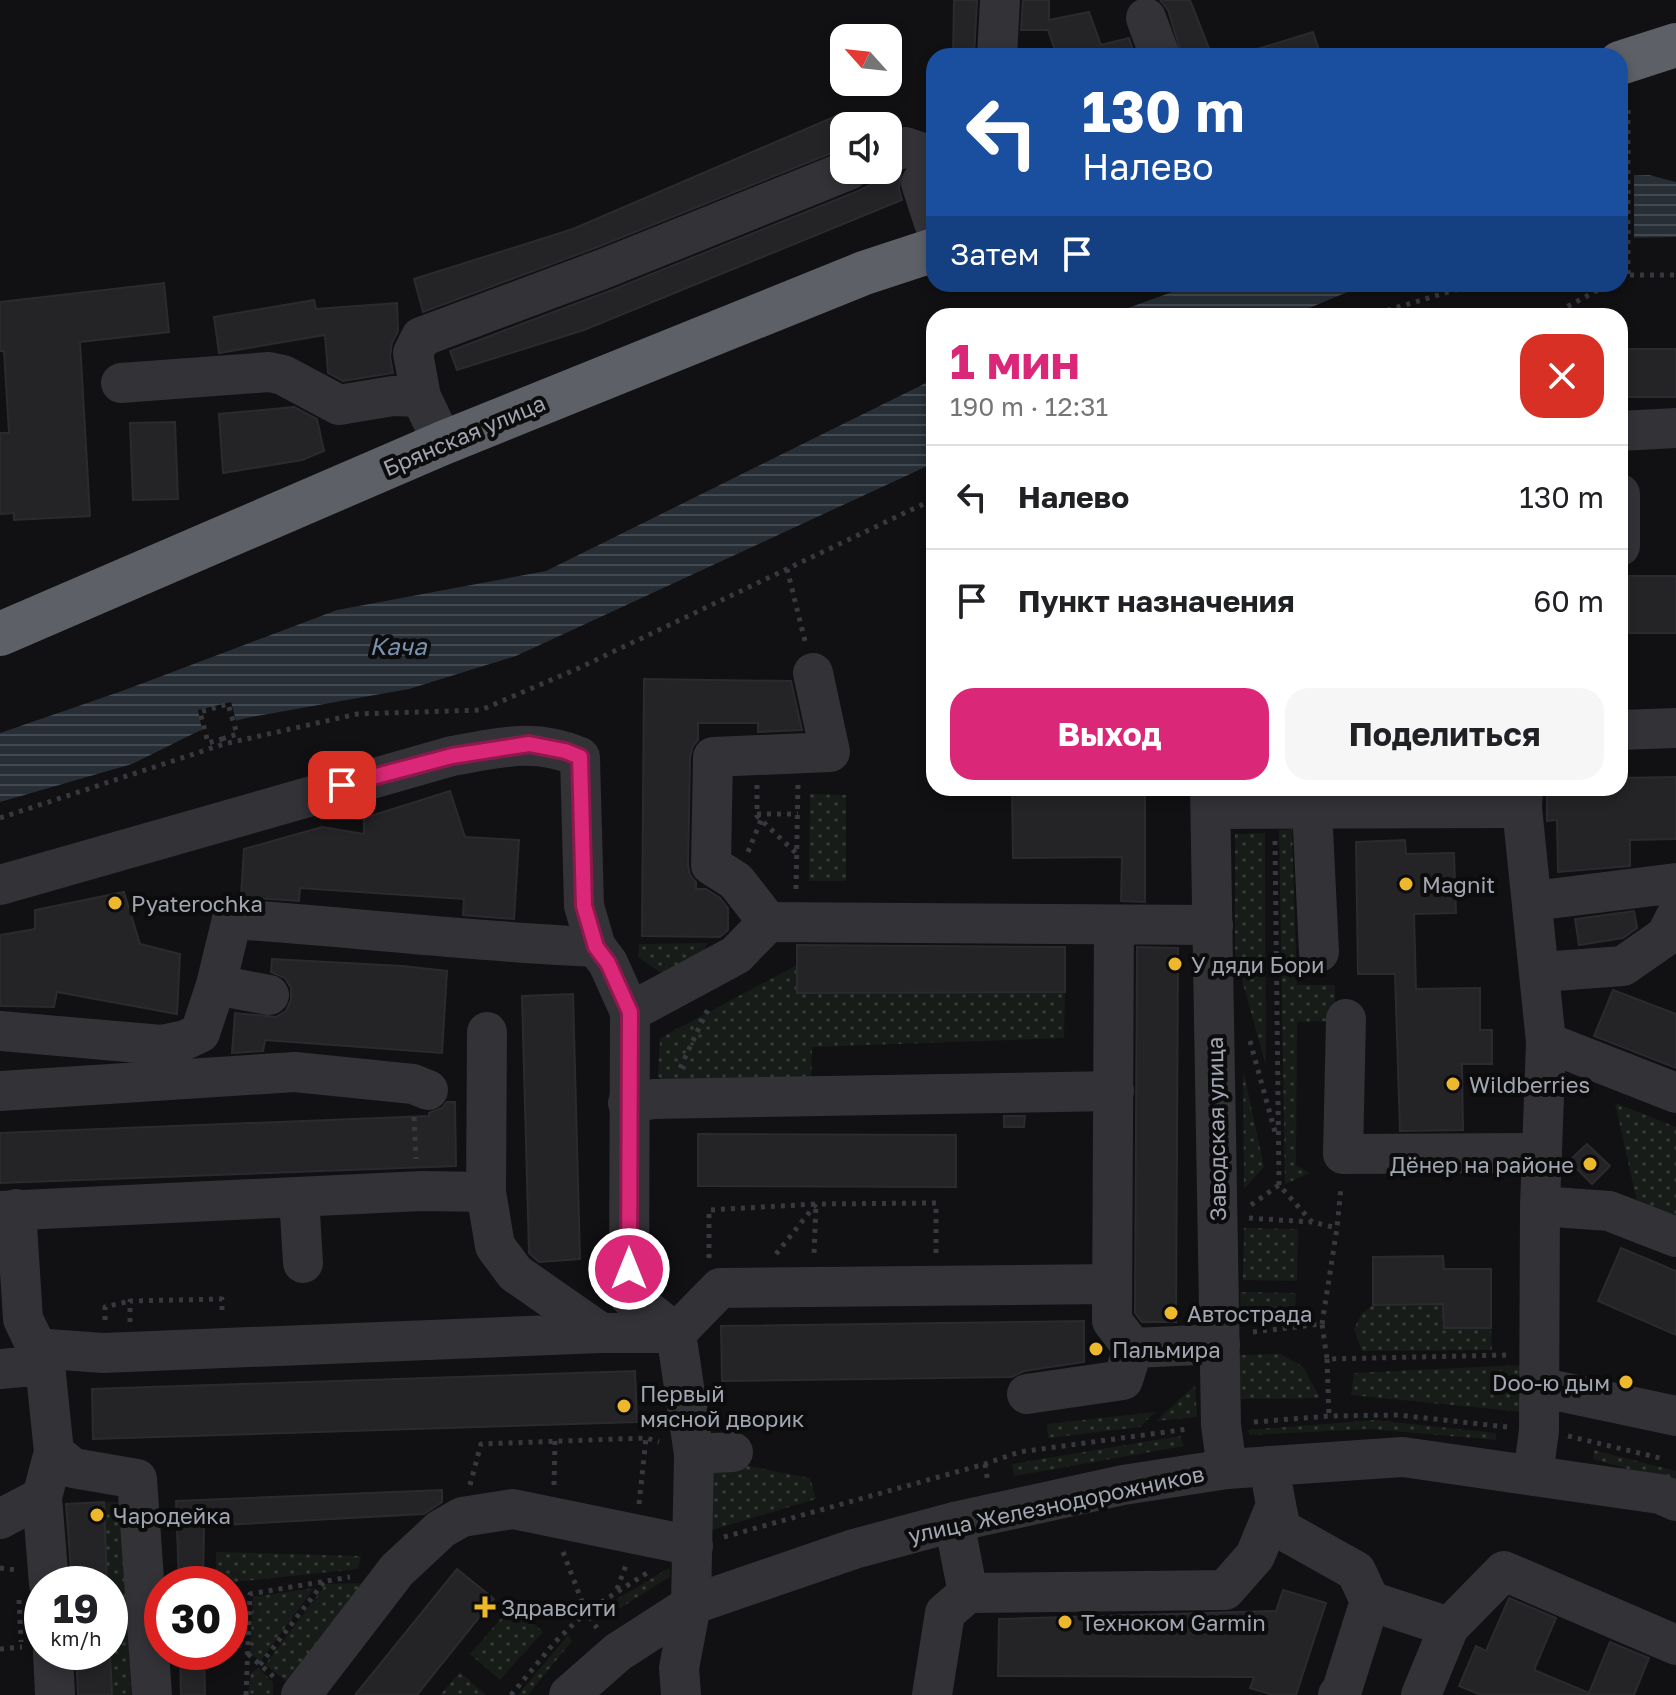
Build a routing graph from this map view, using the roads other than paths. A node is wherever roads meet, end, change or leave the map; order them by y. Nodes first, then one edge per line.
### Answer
1 (1000, 0) edge
2 (1146, 18) dead end
3 (1676, 45) edge
4 (997, 48) edge
5 (1157, 48) edge
6 (1628, 60) edge
7 (902, 148) edge
8 (926, 168) edge
9 (830, 178) edge
10 (926, 253) edge
11 (121, 383) dead end
12 (421, 397) junction
13 (1676, 428) edge
14 (1628, 431) edge
15 (443, 443) junction
16 (0, 634) edge
17 (813, 673) road end
18 (1676, 728) edge
19 (1628, 730) edge
20 (1210, 798) edge
21 (1522, 798) edge
22 (1293, 808) junction
23 (1676, 883) edge
24 (0, 885) edge
25 (1533, 901) junction
26 (1676, 916) edge
27 (781, 922) junction
28 (1114, 925) junction
29 (1213, 925) junction
30 (596, 947) junction
31 (1319, 952) dead end
32 (1541, 972) junction
33 (216, 985) junction
34 (269, 995) dead end
35 (630, 1012) junction
36 (1346, 1019) dead end
37 (0, 1031) edge
38 (487, 1032) dead end
39 (1546, 1042) junction
40 (420, 1087) road end
41 (0, 1091) edge
42 (1114, 1091) junction
43 (1676, 1093) edge
44 (641, 1101) junction
45 (1542, 1153) junction
46 (486, 1192) junction
47 (299, 1197) junction
48 (1540, 1206) junction
49 (8, 1210) edge
50 (1676, 1237) edge
51 (303, 1263) dead end
52 (1112, 1284) junction
53 (601, 1333) junction
54 (676, 1333) junction
55 (1220, 1340) junction
56 (1133, 1348) junction
57 (40, 1357) junction
58 (0, 1369) edge
59 (1538, 1371) junction
60 (1027, 1394) dead end
61 (1676, 1416) edge
62 (54, 1452) junction
63 (1269, 1466) junction
64 (1227, 1469) junction
65 (1533, 1475) junction
66 (42, 1497) junction
67 (1676, 1501) edge
68 (1276, 1505) junction
69 (0, 1519) edge
70 (954, 1522) junction
71 (693, 1546) junction
72 (48, 1566) edge
73 (968, 1593) junction
74 (1370, 1601) junction
75 (691, 1605) junction
76 (1449, 1627) junction
77 (1676, 1645) edge
78 (54, 1670) edge
79 (55, 1695) edge
80 (152, 1695) edge
81 (301, 1695) edge
82 (569, 1695) edge
83 (681, 1695) edge
84 (932, 1695) edge
85 (1338, 1695) edge
86 (1421, 1695) edge

1 - 4 street
2 - 5 street
3 - 6 highway
7 - 8 street
9 - 12 street
10 - 15 highway, Брянская улица
11 - 12 street
12 - 15 street
13 - 14 street
15 - 16 highway, Брянская улица
17 - 27 street
18 - 19 street
20 - 22 street
20 - 29 street, Заводская улица
21 - 22 street
21 - 25 street
22 - 31 street
23 - 25 street
24 - 30 street
25 - 32 street
26 - 32 street
27 - 28 street
27 - 35 street
28 - 29 street
28 - 42 street
29 - 55 street, Заводская улица
30 - 33 street
30 - 35 street
32 - 39 street
33 - 34 street
33 - 37 street
35 - 44 street
36 - 45 street
38 - 46 street
39 - 43 street
39 - 45 street
40 - 41 street
42 - 44 street
42 - 52 street
44 - 54 street
45 - 48 street
46 - 47 street
46 - 53 street
47 - 49 street
47 - 51 street
48 - 50 street
48 - 59 street
49 - 57 street
52 - 54 street
52 - 56 street
53 - 54 street
53 - 57 street
54 - 71 street
55 - 56 street
55 - 64 street, Заводская улица
56 - 60 street
57 - 58 street
57 - 62 street
59 - 61 street
59 - 65 street
62 - 66 street
62 - 80 street
63 - 64 street, улица Железнодорожников
63 - 65 street, улица Железнодорожников
63 - 68 street
64 - 70 street, улица Железнодорожников
65 - 67 street, улица Железнодорожников
66 - 69 street
66 - 72 street
68 - 73 street
68 - 74 street
70 - 73 street
70 - 75 street, улица Железнодорожников
71 - 75 street
71 - 81 street
73 - 84 street
74 - 76 street
74 - 85 street
75 - 82 street, улица Железнодорожников
75 - 83 street
76 - 77 street
76 - 86 street
78 - 79 street

